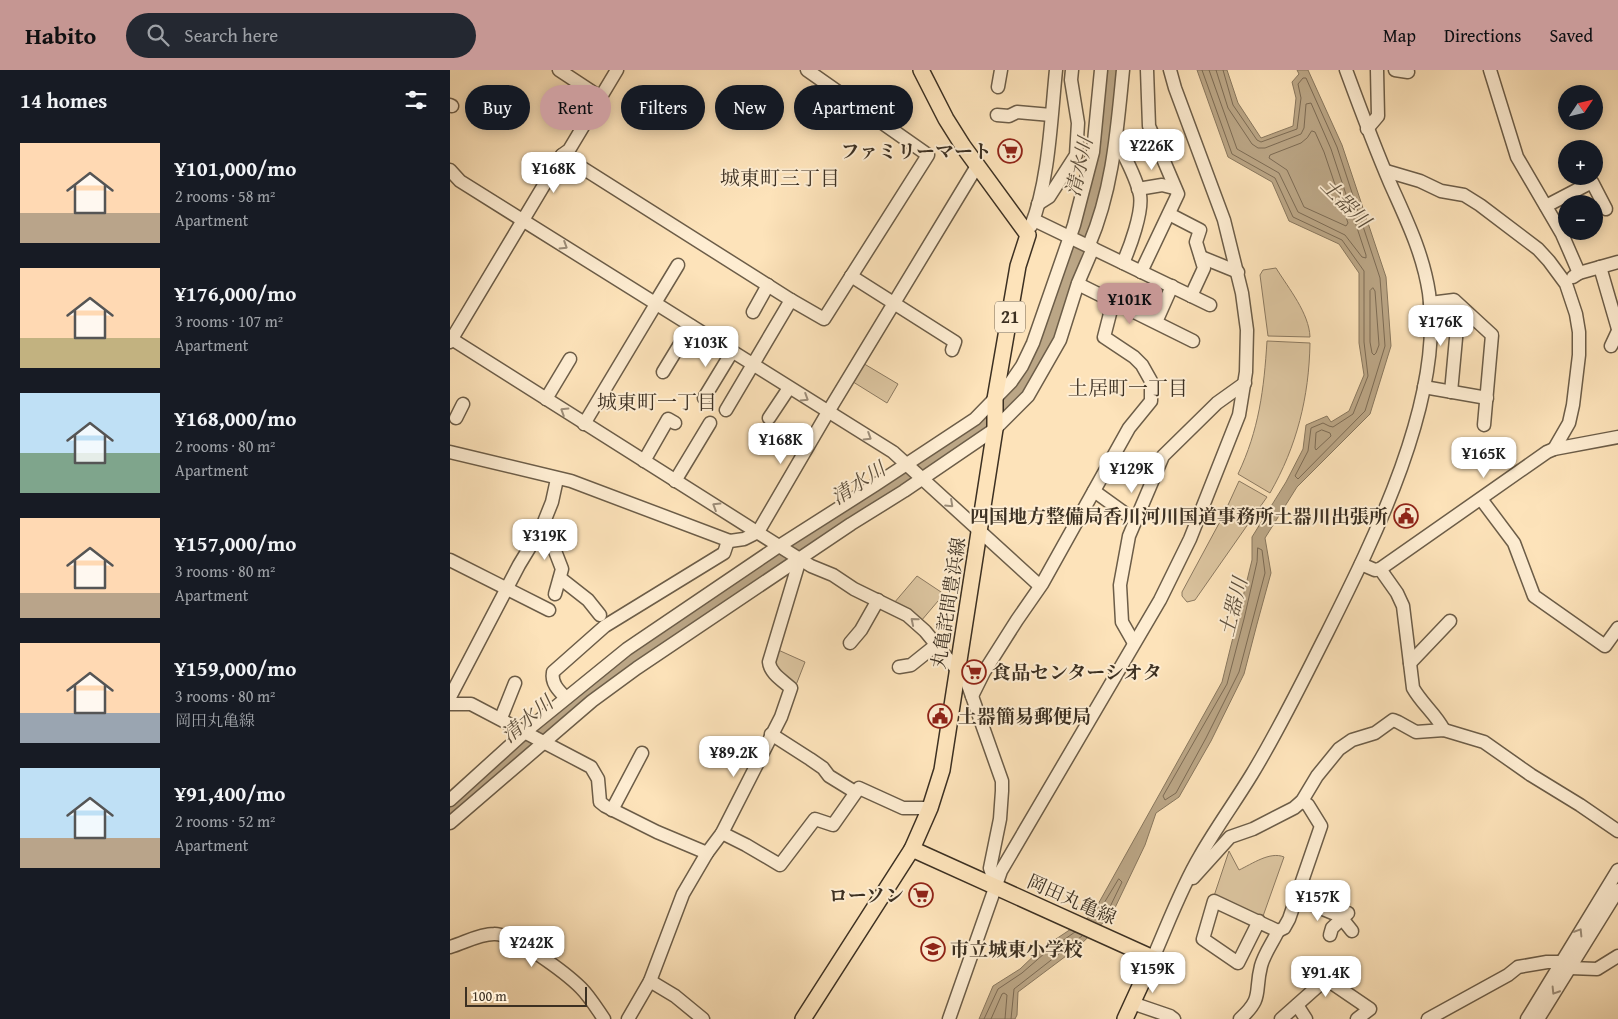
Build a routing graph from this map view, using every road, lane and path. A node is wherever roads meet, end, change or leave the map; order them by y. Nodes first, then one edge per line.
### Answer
1 (559, 70) edge
2 (617, 70) edge
3 (808, 70) edge
4 (921, 70) edge
5 (1001, 70) edge
6 (1056, 70) edge
7 (1072, 70) edge
8 (1101, 70) edge
9 (1124, 70) edge
10 (1147, 70) edge
11 (1170, 70) edge
12 (1346, 70) edge
13 (1377, 70) edge
14 (1490, 70) edge
15 (582, 85) edge
16 (608, 85) edge
17 (998, 87) dead end
18 (997, 115) dead end
19 (1051, 115) junction
20 (1367, 129) junction
21 (581, 130) edge
22 (1116, 141) junction
23 (562, 155) junction
24 (977, 166) junction
25 (450, 170) edge
26 (1386, 172) junction
27 (1174, 188) junction
28 (1138, 189) junction
29 (1038, 204) junction
30 (1546, 206) junction
31 (1606, 209) dead end
32 (1168, 214) junction
33 (523, 220) junction
34 (1034, 220) junction
35 (1028, 235) junction
36 (1071, 237) junction
37 (1091, 247) junction
38 (1538, 249) junction
39 (1201, 258) junction
40 (1618, 262) edge
41 (1122, 263) junction
42 (678, 264) dead end
43 (1600, 267) junction
44 (1141, 272) junction
45 (1238, 272) junction
46 (852, 276) junction
47 (1575, 276) junction
48 (1078, 284) junction
49 (768, 285) junction
50 (1172, 286) junction
51 (1191, 296) junction
52 (791, 300) junction
53 (1113, 302) junction
54 (894, 303) junction
55 (1430, 303) junction
56 (656, 304) junction
57 (1210, 305) dead end
58 (1459, 306) junction
59 (752, 312) dead end
60 (1156, 322) junction
61 (691, 326) junction
62 (1618, 330) edge
63 (1579, 332) junction
64 (451, 340) edge
65 (1194, 341) dead end
66 (1611, 346) dead end
67 (952, 350) dead end
68 (732, 352) junction
69 (570, 359) dead end
70 (753, 366) junction
71 (663, 372) dead end
72 (1245, 383) junction
73 (1424, 386) junction
74 (788, 388) junction
75 (1451, 392) junction
76 (704, 398) dead end
77 (1487, 398) junction
78 (995, 399) junction
79 (546, 400) junction
80 (726, 410) dead end
81 (828, 412) junction
82 (770, 418) dead end
83 (675, 423) dead end
84 (710, 423) dead end
85 (584, 424) junction
86 (1484, 425) dead end
87 (995, 428) junction
88 (1618, 437) edge
89 (1554, 449) junction
90 (450, 452) edge
91 (644, 461) junction
92 (907, 464) junction
93 (922, 477) junction
94 (556, 479) junction
95 (675, 480) junction
96 (1094, 491) junction
97 (1481, 499) junction
98 (1136, 519) junction
99 (542, 527) junction
100 (980, 531) junction
101 (758, 532) junction
102 (728, 541) junction
103 (779, 546) junction
104 (800, 559) junction
105 (450, 560) edge
106 (1361, 564) junction
107 (1380, 568) junction
108 (564, 570) junction
109 (1040, 586) junction
110 (506, 589) junction
111 (554, 594) dead end
112 (878, 600) junction
113 (549, 610) dead end
114 (600, 615) dead end
115 (1450, 622) dead end
116 (1618, 628) edge
117 (850, 643) dead end
118 (1134, 643) junction
119 (936, 645) junction
120 (1410, 663) junction
121 (908, 669) dead end
122 (958, 670) junction
123 (515, 683) dead end
124 (450, 696) edge
125 (972, 696) junction
126 (566, 698) junction
127 (450, 704) edge
128 (501, 718) junction
129 (1444, 730) junction
130 (526, 731) junction
131 (771, 734) junction
132 (545, 741) junction
133 (642, 754) dead end
134 (856, 792) junction
135 (450, 800) edge
136 (1302, 801) junction
137 (930, 808) junction
138 (612, 810) junction
139 (450, 824) edge
140 (1618, 831) edge
141 (722, 833) junction
142 (912, 849) junction
143 (707, 853) junction
144 (1618, 870) edge
145 (1001, 889) junction
146 (1618, 890) edge
147 (1182, 891) junction
148 (1296, 898) junction
149 (1345, 916) junction
150 (1259, 921) junction
151 (1278, 931) junction
152 (1352, 931) dead end
153 (1330, 935) dead end
154 (450, 947) edge
155 (1618, 956) edge
156 (1151, 957) junction
157 (1565, 965) junction
158 (650, 981) junction
159 (1132, 1003) junction
160 (1297, 1005) junction
161 (1246, 1017) edge
162 (604, 1019) edge
163 (628, 1019) edge
164 (703, 1019) edge
165 (803, 1019) edge
166 (950, 1019) edge
167 (1125, 1019) edge
168 (1174, 1019) edge
169 (1281, 1019) edge
170 (1306, 1019) edge
171 (1357, 1019) edge
172 (1428, 1019) edge
173 (1526, 1019) edge
174 (1538, 1019) edge

1 - 15 street
2 - 16 street
3 - 46 street
4 - 24 main road
5 - 17 street
6 - 19 street
7 - 29 street
8 - 36 street
9 - 22 street
10 - 27 street
11 - 45 street
12 - 20 street
13 - 20 street
14 - 30 street
18 - 19 street
19 - 29 street
20 - 26 street
21 - 23 street
22 - 28 street
22 - 37 street
23 - 33 street
23 - 49 street
24 - 35 main road
24 - 54 street
25 - 33 street
26 - 38 street
26 - 55 street
27 - 28 street
27 - 32 street
28 - 41 street
29 - 34 street
30 - 31 street
30 - 47 street
32 - 39 street
32 - 44 street
33 -> 56 street
33 - 64 street
34 - 35 street
34 - 36 street
35 - 78 main road, 丸亀詫間豊浜線 / 21
36 - 37 street
36 - 78 street
37 - 41 street
37 - 48 street
38 - 47 street
38 - 63 street
39 - 45 street
39 - 51 street
40 - 43 street
41 - 44 street
42 - 56 street
43 - 47 street
43 - 62 street
44 - 50 street
45 - 72 street
46 - 52 street
46 - 54 street
47 - 63 street
48 - 53 street
48 - 87 street
49 - 52 street
49 - 59 street
50 - 51 street
50 - 60 street
51 - 57 street
52 - 70 street
53 - 60 street
53 - 96 street
54 - 67 street
54 - 81 street
55 - 58 street
55 - 73 street
56 - 61 street
56 - 85 street
58 - 75 street
58 - 77 street
60 - 65 street
61 - 68 street
61 - 71 street
62 - 66 street
63 - 89 street
64 - 79 street
68 - 70 street
68 - 76 street
69 - 79 street
70 - 74 street
70 - 80 street
72 - 98 street
72 - 118 street
73 - 75 street
73 - 106 street
74 -> 81 street
74 - 82 street
75 - 77 street
77 - 86 street
78 - 87 main road, 丸亀詫間豊浜線 / 21
78 - 92 street
85 -> 79 street
81 -> 92 street
81 - 101 street
83 - 91 street
84 - 95 street
85 - 91 street
87 - 93 street
87 - 100 main road, 丸亀詫間豊浜線 / 21
88 - 89 street
89 - 97 street
90 - 94 street
91 - 95 street
92 - 93 street
92 - 103 street
93 -> 100 street
93 - 104 street
94 - 99 street
94 - 102 street
101 -> 95 street
96 - 98 street
96 - 109 street
97 - 107 street
97 - 116 street
98 - 118 street
99 - 108 street
99 - 110 street
100 - 109 street
100 - 122 main road, 丸亀詫間豊浜線 / 21
101 - 102 street
101 - 103 street
102 - 126 street
103 - 104 street
103 - 126 street
104 - 112 street
104 - 131 street
104 - 132 street
105 - 110 street
106 - 107 street
106 - 147 street
107 - 120 street
108 - 111 street
108 - 114 street
109 - 125 street
110 - 113 street
110 - 124 street
112 - 117 street
119 -> 112 street
115 - 120 street
118 - 145 street
119 - 121 street
119 - 122 street
120 - 129 street
122 - 125 street
122 - 137 main road, 丸亀詫間豊浜線 / 21
123 - 128 street
125 - 145 street
126 - 130 street
127 - 128 street
128 - 130 street
129 - 136 street
129 - 140 street
130 - 132 street
130 - 135 street
131 - 134 street
131 - 141 street
132 - 138 street
132 - 139 street
133 - 138 street
134 - 137 street
134 - 141 street
136 - 147 street
136 - 148 street
137 - 142 main road, 丸亀詫間豊浜線 / 21
138 - 143 street
141 - 143 street
142 - 145 main road, 岡田丸亀線
142 - 165 main road, 丸亀詫間豊浜線 / 21
143 - 158 street
157 -> 144 street
145 - 156 main road, 岡田丸亀線
145 - 166 street
146 - 157 street
147 - 156 street
148 - 149 street
148 - 151 street
149 - 152 street
149 - 153 street
150 - 150 street
150 - 151 street
151 - 161 street
154 - 162 street
155 - 157 street
156 - 159 main road
157 - 172 street
157 - 173 street
157 -> 174 street
158 - 163 street
158 - 164 street
159 - 167 main road
159 - 168 street
160 - 169 street
160 - 170 street
160 - 171 street

